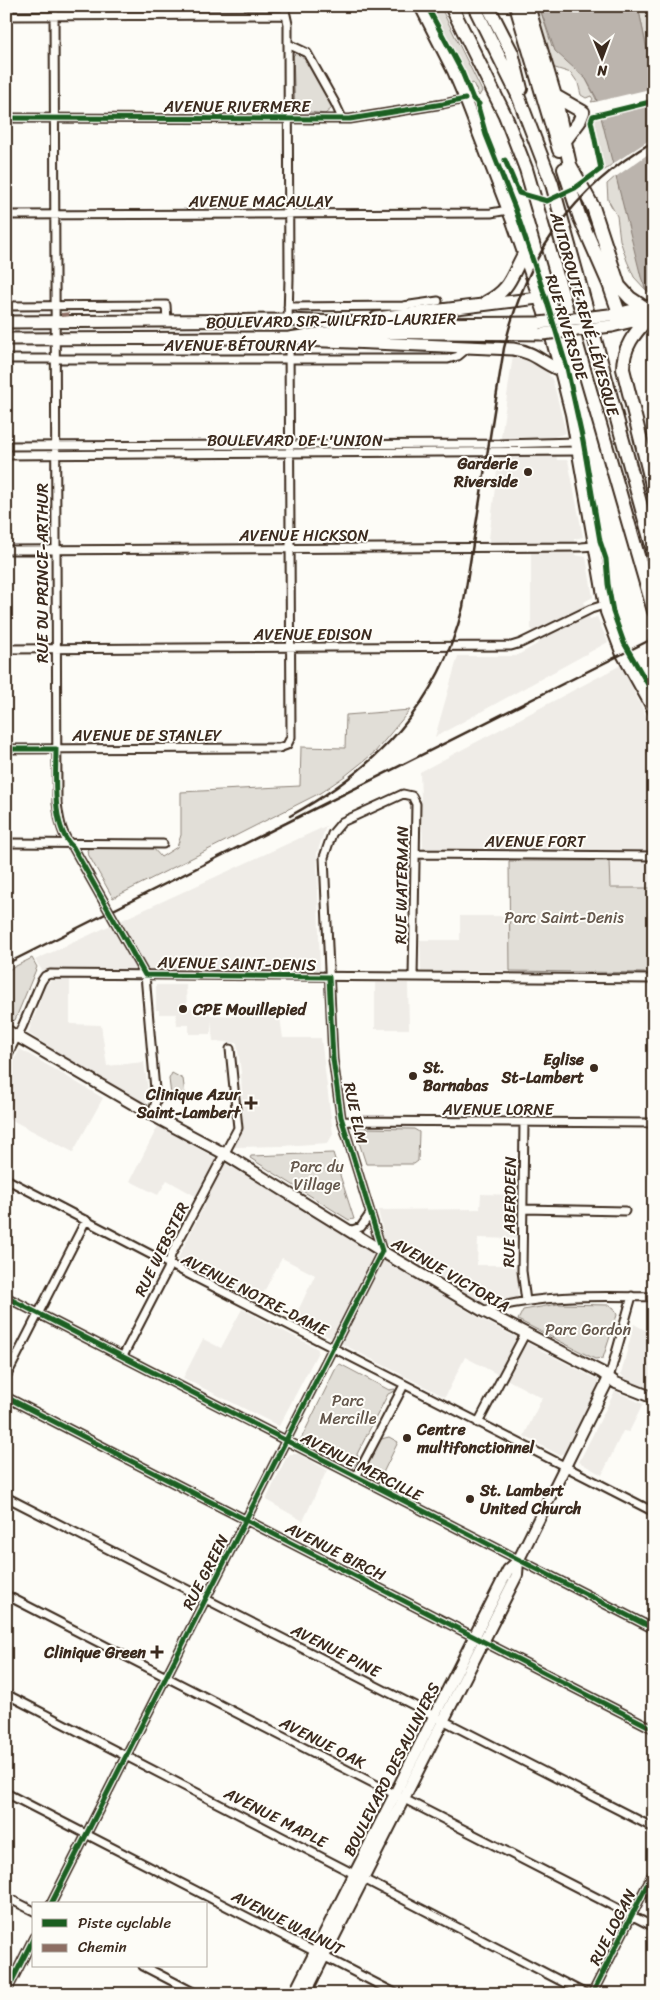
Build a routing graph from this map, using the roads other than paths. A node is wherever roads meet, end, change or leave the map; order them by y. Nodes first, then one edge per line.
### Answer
1 (54, 6) edge
2 (284, 6) edge
3 (420, 6) edge
4 (451, 6) edge
5 (474, 6) edge
6 (488, 6) edge
7 (516, 6) edge
8 (528, 6) edge
9 (286, 15) junction
10 (6, 16) edge
11 (54, 16) junction
12 (288, 44) junction
13 (555, 96) junction
14 (465, 99) junction
15 (6, 118) edge
16 (54, 118) junction
17 (342, 118) junction
18 (288, 119) junction
19 (532, 128) junction
20 (564, 142) junction
21 (508, 210) junction
22 (55, 214) junction
23 (288, 214) junction
24 (6, 215) edge
25 (523, 254) junction
26 (538, 298) junction
27 (438, 301) dead end
28 (54, 305) junction
29 (6, 306) edge
30 (288, 306) junction
31 (479, 306) junction
32 (650, 311) edge
33 (613, 318) junction
34 (288, 320) junction
35 (166, 321) junction
36 (6, 322) edge
37 (54, 322) junction
38 (356, 322) junction
39 (540, 329) junction
40 (407, 334) junction
41 (256, 338) junction
42 (289, 338) junction
43 (6, 339) edge
44 (54, 339) junction
45 (347, 343) junction
46 (470, 347) junction
47 (289, 358) junction
48 (6, 359) edge
49 (55, 359) junction
50 (560, 370) junction
51 (288, 445) junction
52 (6, 446) edge
53 (55, 446) junction
54 (577, 447) junction
55 (289, 454) junction
56 (55, 455) junction
57 (6, 456) edge
58 (654, 492) edge
59 (594, 546) junction
60 (290, 548) junction
61 (6, 550) edge
62 (56, 550) junction
63 (654, 553) edge
64 (604, 605) junction
65 (654, 611) edge
66 (6, 649) edge
67 (56, 649) junction
68 (290, 649) junction
69 (654, 711) edge
70 (6, 749) edge
71 (56, 749) junction
72 (412, 796) joint
73 (6, 843) edge
74 (69, 843) junction
75 (163, 844) dead end
76 (416, 854) junction
77 (654, 856) edge
78 (145, 975) junction
79 (329, 977) junction
80 (413, 977) junction
81 (654, 979) edge
82 (6, 1030) edge
83 (17, 1037) junction
84 (230, 1049) dead end
85 (6, 1058) edge
86 (152, 1115) junction
87 (342, 1121) junction
88 (524, 1122) junction
89 (654, 1123) edge
90 (225, 1154) junction
91 (6, 1179) edge
92 (523, 1209) junction
93 (625, 1211) dead end
94 (370, 1214) junction
95 (86, 1220) junction
96 (349, 1231) junction
97 (382, 1251) junction
98 (169, 1264) junction
99 (632, 1296) junction
100 (654, 1297) edge
101 (6, 1298) edge
102 (526, 1301) junction
103 (483, 1311) junction
104 (38, 1314) junction
105 (525, 1334) junction
106 (333, 1348) junction
107 (123, 1356) junction
108 (6, 1377) edge
109 (609, 1378) junction
110 (404, 1385) junction
111 (6, 1396) edge
112 (654, 1398) edge
113 (478, 1423) junction
114 (286, 1441) junction
115 (566, 1468) junction
116 (356, 1477) junction
117 (6, 1497) edge
118 (654, 1512) edge
119 (246, 1519) junction
120 (518, 1560) junction
121 (6, 1594) edge
122 (206, 1599) junction
123 (654, 1629) edge
124 (478, 1639) junction
125 (166, 1677) junction
126 (6, 1694) edge
127 (439, 1718) junction
128 (654, 1729) edge
129 (126, 1755) junction
130 (6, 1793) edge
131 (399, 1796) junction
132 (654, 1828) edge
133 (86, 1835) junction
134 (654, 1871) edge
135 (359, 1876) junction
136 (6, 1897) edge
137 (52, 1902) edge
138 (32, 1910) edge
139 (632, 1916) junction
140 (654, 1927) edge
141 (32, 1941) edge
142 (319, 1954) junction
143 (147, 1968) edge
144 (6, 1993) edge
145 (197, 1994) edge
146 (294, 1994) edge
147 (305, 1994) edge
148 (397, 1994) edge
149 (586, 1994) edge
150 (592, 1994) edge

1 - 11 street, RUE DU PRINCE-ARTHUR
2 - 9 street
3 - 14 street, RUE RIVERSIDE
4 - 65 highway, AUTOROUTE RENÉ-LÉVESQUE
5 - 19 highway, AUTOROUTE RENÉ-LÉVESQUE
6 - 19 highway
7 - 33 highway
8 - 13 highway
9 - 11 street
9 - 12 street
10 - 11 street
11 - 16 street, RUE DU PRINCE-ARTHUR
12 - 17 street
12 - 18 street
13 - 20 highway
13 - 20 highway
14 - 17 street, AVENUE RIVERMERE
14 - 21 street, RUE RIVERSIDE
15 - 16 street, AVENUE RIVERMERE
16 - 18 street, AVENUE RIVERMERE
16 - 22 street, RUE DU PRINCE-ARTHUR
17 - 18 street, AVENUE RIVERMERE
18 - 23 street
19 - 63 highway, AUTOROUTE RENÉ-LÉVESQUE
20 - 32 highway
21 - 23 street, AVENUE MACAULAY
21 - 25 street, RUE RIVERSIDE
22 - 23 street, AVENUE MACAULAY
22 - 24 street, AVENUE MACAULAY
22 - 28 street, RUE DU PRINCE-ARTHUR
23 - 30 street
25 - 26 street, RUE RIVERSIDE
25 - 31 main road
26 - 31 main road
26 - 50 street, RUE RIVERSIDE
27 - 30 street
28 - 29 street
28 - 35 street
28 - 37 street, RUE DU PRINCE-ARTHUR
30 - 34 street
31 - 38 main road
32 - 33 main road, BOULEVARD SIR-WILFRID-LAURIER
32 - 58 highway
33 - 39 main road, BOULEVARD SIR-WILFRID-LAURIER, bridge
34 - 35 main road, BOULEVARD SIR-WILFRID-LAURIER
34 - 38 main road, BOULEVARD SIR-WILFRID-LAURIER
34 - 41 main road
35 - 37 main road, BOULEVARD SIR-WILFRID-LAURIER
36 - 37 main road, BOULEVARD SIR-WILFRID-LAURIER
37 - 44 street, RUE DU PRINCE-ARTHUR
38 - 39 main road, BOULEVARD SIR-WILFRID-LAURIER
39 - 40 main road, BOULEVARD SIR-WILFRID-LAURIER
40 - 42 main road, BOULEVARD SIR-WILFRID-LAURIER
40 - 45 main road
41 - 42 main road, BOULEVARD SIR-WILFRID-LAURIER
41 - 44 main road, BOULEVARD SIR-WILFRID-LAURIER
42 - 45 main road
42 - 47 street
43 - 44 main road, BOULEVARD SIR-WILFRID-LAURIER
44 - 49 street, RUE DU PRINCE-ARTHUR
45 - 46 main road
46 - 47 street, AVENUE BÉTOURNAY
46 - 50 main road
47 - 49 street, AVENUE BÉTOURNAY
47 - 51 street
48 - 49 street, AVENUE BÉTOURNAY
49 - 53 street, RUE DU PRINCE-ARTHUR
50 - 54 street, RUE RIVERSIDE
51 - 53 street, BOULEVARD DE L'UNION
51 - 54 street, BOULEVARD DE L'UNION
51 - 55 street
52 - 53 street, BOULEVARD DE L'UNION
53 - 56 street, RUE DU PRINCE-ARTHUR
54 - 55 street, BOULEVARD DE L'UNION
54 - 59 street, RUE RIVERSIDE
55 - 56 street, BOULEVARD DE L'UNION
55 - 60 street
56 - 57 street, BOULEVARD DE L'UNION
56 - 62 street, RUE DU PRINCE-ARTHUR
59 - 60 street, AVENUE HICKSON
59 - 64 street, RUE RIVERSIDE
60 - 62 street, AVENUE HICKSON
60 - 68 street
61 - 62 street, AVENUE HICKSON
62 - 67 street, RUE DU PRINCE-ARTHUR
64 - 68 street, AVENUE EDISON
64 - 69 street, RUE RIVERSIDE
66 - 67 street, AVENUE EDISON
67 - 68 street, AVENUE EDISON
67 - 71 street, RUE DU PRINCE-ARTHUR
68 - 71 street, AVENUE DE STANLEY
70 - 71 street, AVENUE DE STANLEY
71 - 74 street, RUE DU PRINCE-ARTHUR
72 - 76 street, RUE WATERMAN
72 - 79 street, RUE ELM
73 - 74 street
74 - 75 street
74 - 78 street, RUE DU PRINCE-ARTHUR
76 - 77 street, AVENUE FORT
76 - 80 street, RUE WATERMAN
78 - 79 street, AVENUE SAINT-DENIS
78 - 83 street, AVENUE SAINT-DENIS
78 - 86 street, RUE DU PRINCE-ARTHUR
79 - 80 street, AVENUE SAINT-DENIS
79 - 87 street, RUE ELM
80 - 81 street, AVENUE SAINT-DENIS
82 - 83 street, AVENUE VICTORIA
83 - 85 street
83 - 86 street, AVENUE VICTORIA
84 - 90 street, RUE WEBSTER
86 - 90 street, AVENUE VICTORIA
87 - 88 street, AVENUE LORNE
87 - 94 street, RUE ELM
88 - 89 street, AVENUE LORNE
88 - 92 street, RUE ABERDEEN
90 - 96 street, AVENUE VICTORIA
90 - 98 street, RUE WEBSTER
91 - 95 street, AVENUE NOTRE-DAME
92 - 93 street
92 - 102 street, RUE ABERDEEN
94 - 96 street
94 - 97 street, RUE ELM
95 - 98 street, AVENUE NOTRE-DAME
95 - 104 street
96 - 97 street, AVENUE VICTORIA
97 - 103 street, AVENUE VICTORIA
97 - 106 street, RUE GREEN
98 - 106 street, AVENUE NOTRE-DAME
98 - 107 street, RUE WEBSTER
99 - 100 street
99 - 102 street
99 - 109 street, BOULEVARD DESAULNIERS
101 - 104 street, AVENUE MERCILLE
102 - 103 street
103 - 105 street, AVENUE VICTORIA
104 - 107 street, AVENUE MERCILLE
104 - 108 street
105 - 109 street, AVENUE VICTORIA
105 - 113 street
106 - 110 street, AVENUE NOTRE-DAME
106 - 114 street, RUE GREEN
107 - 114 street, AVENUE MERCILLE
109 - 112 street, AVENUE VICTORIA
109 - 115 street, BOULEVARD DESAULNIERS
110 - 113 street, AVENUE NOTRE-DAME
110 - 116 street
111 - 119 street, AVENUE BIRCH
113 - 115 street, AVENUE NOTRE-DAME
114 - 116 street, AVENUE MERCILLE
114 - 119 street, RUE GREEN
115 - 118 street, AVENUE NOTRE-DAME
115 - 120 street, BOULEVARD DESAULNIERS
116 - 120 street, AVENUE MERCILLE
117 - 122 street, AVENUE PINE
119 - 122 street, RUE GREEN
119 - 124 street, AVENUE BIRCH
120 - 123 street, AVENUE MERCILLE
120 - 124 street, BOULEVARD DESAULNIERS
121 - 125 street, AVENUE OAK
122 - 125 street, RUE GREEN
122 - 127 street, AVENUE PINE
124 - 127 street, BOULEVARD DESAULNIERS
124 - 128 street, AVENUE BIRCH
125 - 129 street, RUE GREEN
125 - 131 street, AVENUE OAK
126 - 129 street, AVENUE MAPLE
127 - 131 street, BOULEVARD DESAULNIERS
127 - 132 street, AVENUE PINE
129 - 133 street, RUE GREEN
129 - 135 street, AVENUE MAPLE
130 - 133 street, AVENUE WALNUT
131 - 135 street, BOULEVARD DESAULNIERS
131 - 139 street, AVENUE OAK
133 - 137 street, RUE GREEN
133 - 142 street, AVENUE WALNUT
134 - 139 street, RUE LOGAN
135 - 142 street, BOULEVARD DESAULNIERS
135 - 149 street, AVENUE MAPLE
136 - 138 street
139 - 140 street, AVENUE OAK
139 - 150 street, RUE LOGAN
141 - 144 street
142 - 146 street, BOULEVARD DESAULNIERS
142 - 147 street, BOULEVARD DESAULNIERS
142 - 148 street, AVENUE WALNUT
143 - 145 street

